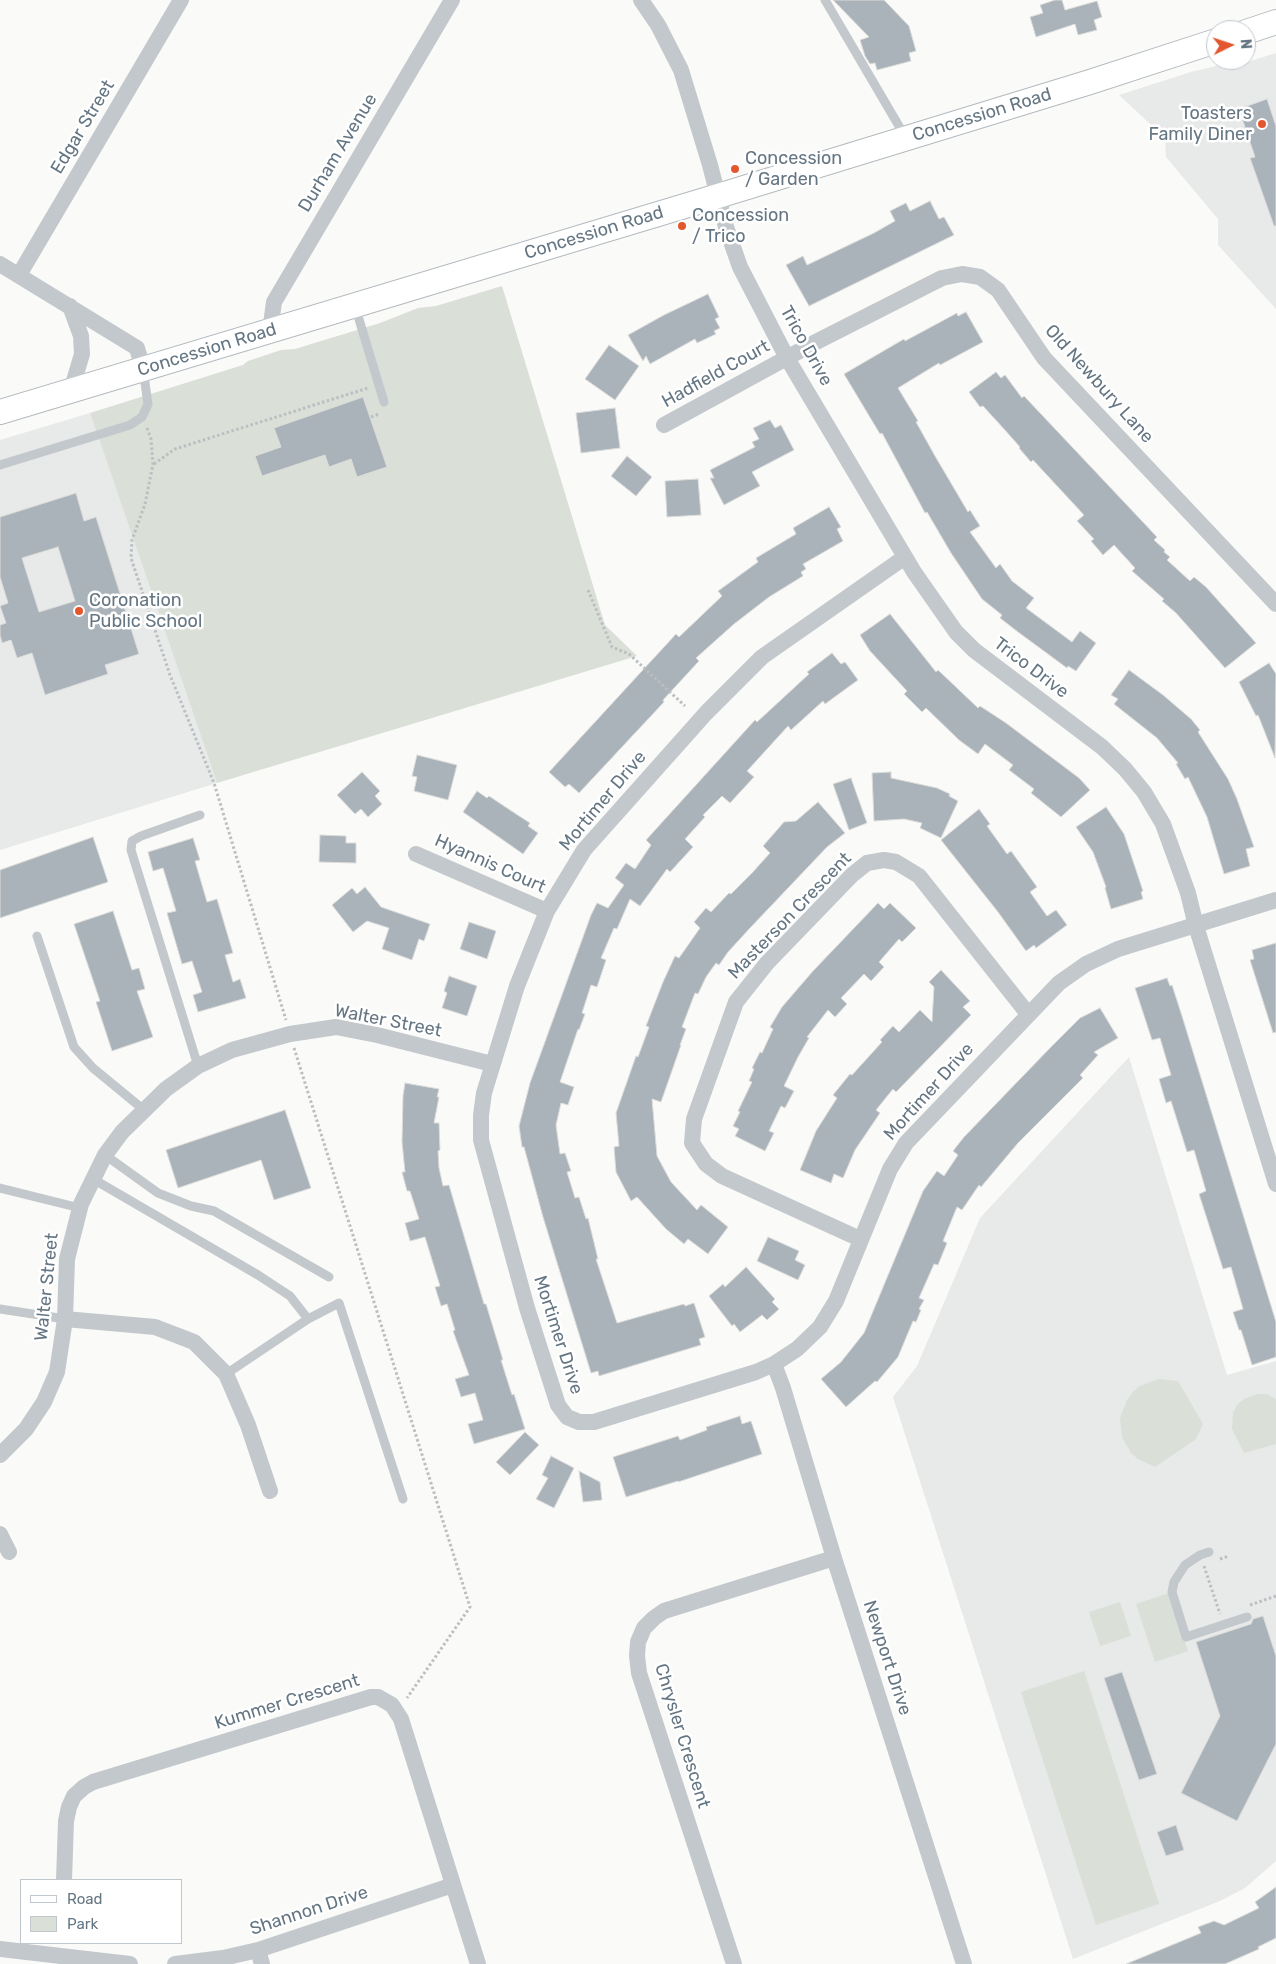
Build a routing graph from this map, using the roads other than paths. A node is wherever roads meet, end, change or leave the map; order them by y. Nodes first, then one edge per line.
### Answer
1 (182, 0) edge
2 (452, 0) edge
3 (641, 0) edge
4 (825, 0) edge
5 (1276, 22) edge
6 (1256, 29) edge
7 (1206, 44) edge
8 (906, 138) junction
9 (718, 196) junction
10 (0, 264) edge
11 (19, 275) junction
12 (70, 306) junction
13 (354, 306) junction
14 (270, 331) junction
15 (788, 358) junction
16 (143, 369) junction
17 (70, 391) junction
18 (380, 404) road end
19 (0, 412) edge
20 (664, 425) dead end
21 (0, 465) edge
22 (905, 557) junction
23 (1276, 604) edge
24 (200, 815) dead end
25 (416, 854) dead end
26 (1276, 900) edge
27 (547, 911) junction
28 (1196, 926) junction
29 (37, 936) dead end
30 (1028, 1014) junction
31 (492, 1064) junction
32 (198, 1066) junction
33 (144, 1110) junction
34 (105, 1155) junction
35 (93, 1179) junction
36 (1276, 1184) edge
37 (0, 1188) edge
38 (80, 1208) junction
39 (860, 1239) junction
40 (329, 1277) dead end
41 (0, 1309) edge
42 (65, 1319) junction
43 (308, 1319) junction
44 (774, 1364) junction
45 (226, 1374) junction
46 (0, 1455) edge
47 (270, 1491) dead end
48 (403, 1499) dead end
49 (0, 1534) edge
50 (9, 1552) dead end
51 (1209, 1552) dead end
52 (834, 1558) junction
53 (1247, 1617) dead end
54 (64, 1879) edge
55 (453, 1886) junction
56 (0, 1949) edge
57 (60, 1950) edge
58 (260, 1957) edge
59 (130, 1964) edge
60 (175, 1964) edge
61 (478, 1964) edge
62 (734, 1964) edge
63 (964, 1964) edge

1 - 11 street, Edgar Street
2 - 14 street, Durham Avenue
3 - 9 street, Trico Drive
4 - 8 lane
5 - 6 main road
7 - 8 main road, Concession Road
8 - 9 main road, Concession Road
9 - 13 main road, Concession Road
9 - 15 street, Trico Drive
10 - 11 street
11 - 12 street
12 - 16 street
12 - 17 street
13 - 14 main road, Concession Road
13 - 18 lane
14 - 16 main road, Concession Road
15 - 20 street, Hadfield Court
15 - 22 street, Trico Drive
15 - 23 street, Old Newbury Lane
16 - 17 main road, Concession Road
16 - 21 lane
17 - 19 main road, Concession Road
22 - 27 street, Mortimer Drive
22 - 28 street, Trico Drive
24 - 32 lane
25 - 27 street, Hyannis Court
26 - 28 street, Mortimer Drive
27 - 31 street, Mortimer Drive
28 - 30 street, Mortimer Drive
28 - 36 street, Trico Drive
29 - 33 lane
30 - 39 street, Mortimer Drive
30 - 39 street, Masterson Crescent
31 - 32 street, Walter Street
31 - 44 street, Mortimer Drive
32 - 33 street, Walter Street
33 - 34 street, Walter Street
34 - 35 street, Walter Street
34 - 40 lane
35 - 38 street, Walter Street
35 - 43 lane
37 - 38 lane
38 - 42 street, Walter Street
39 - 44 street, Mortimer Drive
41 - 42 lane
42 - 45 street
42 - 46 street, Walter Street
43 - 45 lane
43 - 48 lane
44 - 52 street, Newport Drive
45 - 47 street
49 - 50 street
51 - 53 lane
52 - 62 street, Chrysler Crescent
52 - 63 street, Newport Drive
54 - 55 street, Kummer Crescent
55 - 58 street, Shannon Drive
55 - 61 street
56 - 57 street
57 - 59 street
58 - 60 street, Shannon Drive

